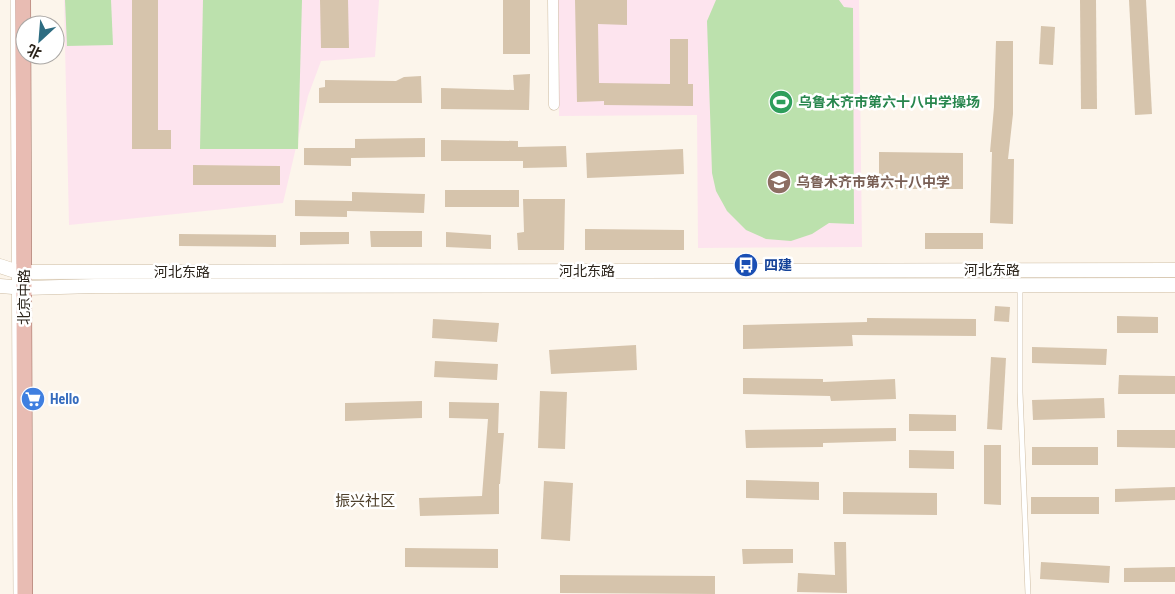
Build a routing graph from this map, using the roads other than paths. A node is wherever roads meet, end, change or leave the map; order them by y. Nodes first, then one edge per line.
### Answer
1 (13, 0) edge
2 (24, 0) edge
3 (553, 0) edge
4 (554, 105) dead end
5 (0, 266) edge
6 (1175, 270) edge
7 (20, 271) junction
8 (1020, 284) junction
9 (1175, 285) edge
10 (0, 286) edge
11 (20, 288) junction
12 (16, 594) edge
13 (25, 594) edge
14 (1028, 594) edge

1 - 7 lane
2 - 7 main road, 北京中路
3 - 4 street
5 - 7 main road, 河北东路
6 - 7 main road, 河北东路
7 - 11 main road, 北京中路
8 - 9 main road
8 - 11 main road
8 - 14 lane
10 - 11 main road
11 - 12 lane
11 - 13 main road, 北京中路

